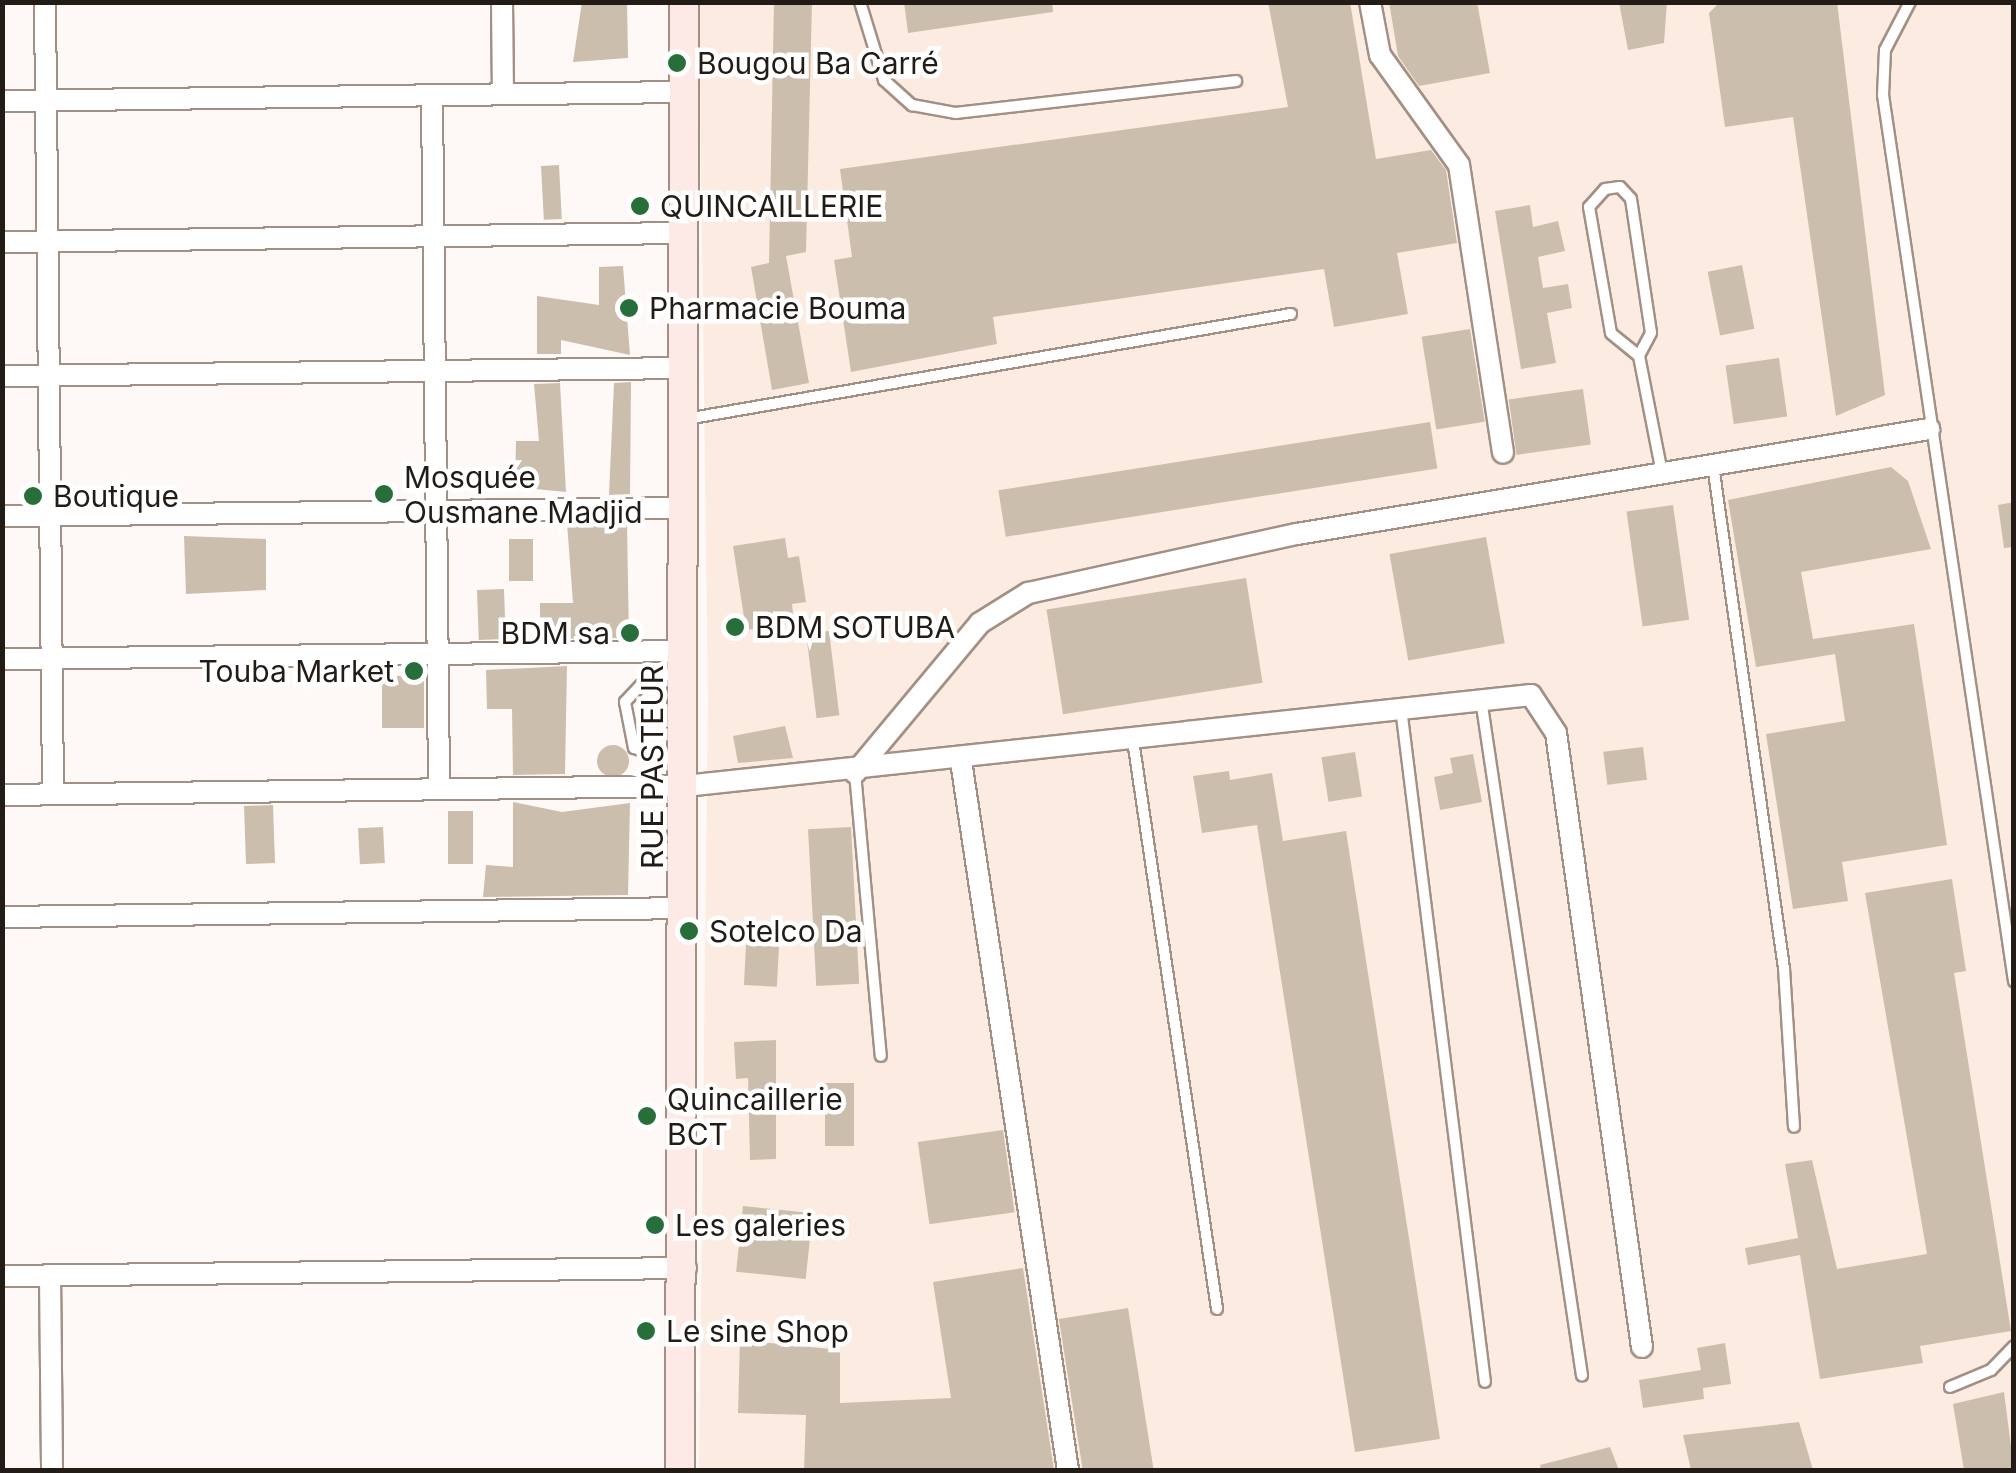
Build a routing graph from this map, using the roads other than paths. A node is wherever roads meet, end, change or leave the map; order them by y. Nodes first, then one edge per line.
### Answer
1 (45, 2) edge
2 (502, 2) edge
3 (684, 2) edge
4 (860, 2) edge
5 (1370, 2) edge
6 (1910, 2) edge
7 (1236, 80) dead end
8 (684, 92) junction
9 (503, 94) junction
10 (432, 95) junction
11 (2, 100) edge
12 (46, 100) junction
13 (684, 234) junction
14 (433, 236) junction
15 (48, 241) junction
16 (2, 242) edge
17 (1290, 314) dead end
18 (1639, 356) junction
19 (684, 368) junction
20 (435, 371) junction
21 (2, 376) edge
22 (49, 376) junction
23 (684, 419) junction
24 (1929, 428) junction
25 (1503, 453) dead end
26 (1713, 464) junction
27 (1662, 473) junction
28 (684, 508) junction
29 (436, 511) junction
30 (2, 516) edge
31 (50, 516) junction
32 (438, 654) junction
33 (52, 658) junction
34 (2, 659) edge
35 (685, 662) junction
36 (1481, 698) junction
37 (1401, 707) junction
38 (1134, 740) junction
39 (961, 761) junction
40 (855, 773) junction
41 (685, 774) junction
42 (439, 789) junction
43 (54, 794) junction
44 (2, 795) edge
45 (685, 908) junction
46 (2, 917) edge
47 (2014, 981) edge
48 (881, 1056) dead end
49 (1794, 1128) dead end
50 (686, 1268) junction
51 (50, 1275) junction
52 (2, 1276) edge
53 (1216, 1310) dead end
54 (2014, 1346) edge
55 (1642, 1347) dead end
56 (1582, 1376) dead end
57 (1485, 1382) dead end
58 (1950, 1387) dead end
59 (52, 1470) edge
60 (680, 1470) edge
61 (1068, 1470) edge

1 - 12 street
2 - 9 street
3 - 8 main road, RUE PASTEUR
4 - 7 lane
5 - 25 street
6 - 24 lane
8 - 9 street
8 - 13 main road, RUE PASTEUR
9 - 10 street
10 - 12 street
10 - 14 street
11 - 12 street
12 - 15 street
13 - 14 street
13 - 19 main road, RUE PASTEUR
14 - 15 street
14 - 20 street
15 - 16 street
15 - 22 street
17 - 23 lane
18 - 18 lane
18 - 27 lane
19 - 20 street
19 - 23 main road, RUE PASTEUR
20 - 22 street
20 - 29 street
21 - 22 street
22 - 31 street
23 - 28 main road, RUE PASTEUR
24 - 26 street
24 - 47 lane
26 - 27 street
26 - 49 lane
27 - 40 street
28 - 29 street
28 - 35 main road, RUE PASTEUR
29 - 31 street
29 - 32 street
30 - 31 street
31 - 33 street
32 - 33 street
32 - 35 street
32 - 42 street
33 - 34 street
33 - 43 street
35 - 41 main road, RUE PASTEUR
35 - 41 lane
36 - 37 street
36 - 55 street
36 - 56 lane
37 - 38 street
37 - 57 lane
38 - 39 street
38 - 53 lane
39 - 40 street
39 - 61 street
40 - 41 street
40 - 48 lane
41 - 42 street
41 - 45 main road, RUE PASTEUR
42 - 43 street
43 - 44 street
45 - 46 street
45 - 50 main road, RUE PASTEUR
50 - 51 street
50 - 60 main road, RUE PASTEUR
51 - 52 street
51 - 59 street
54 - 58 lane

